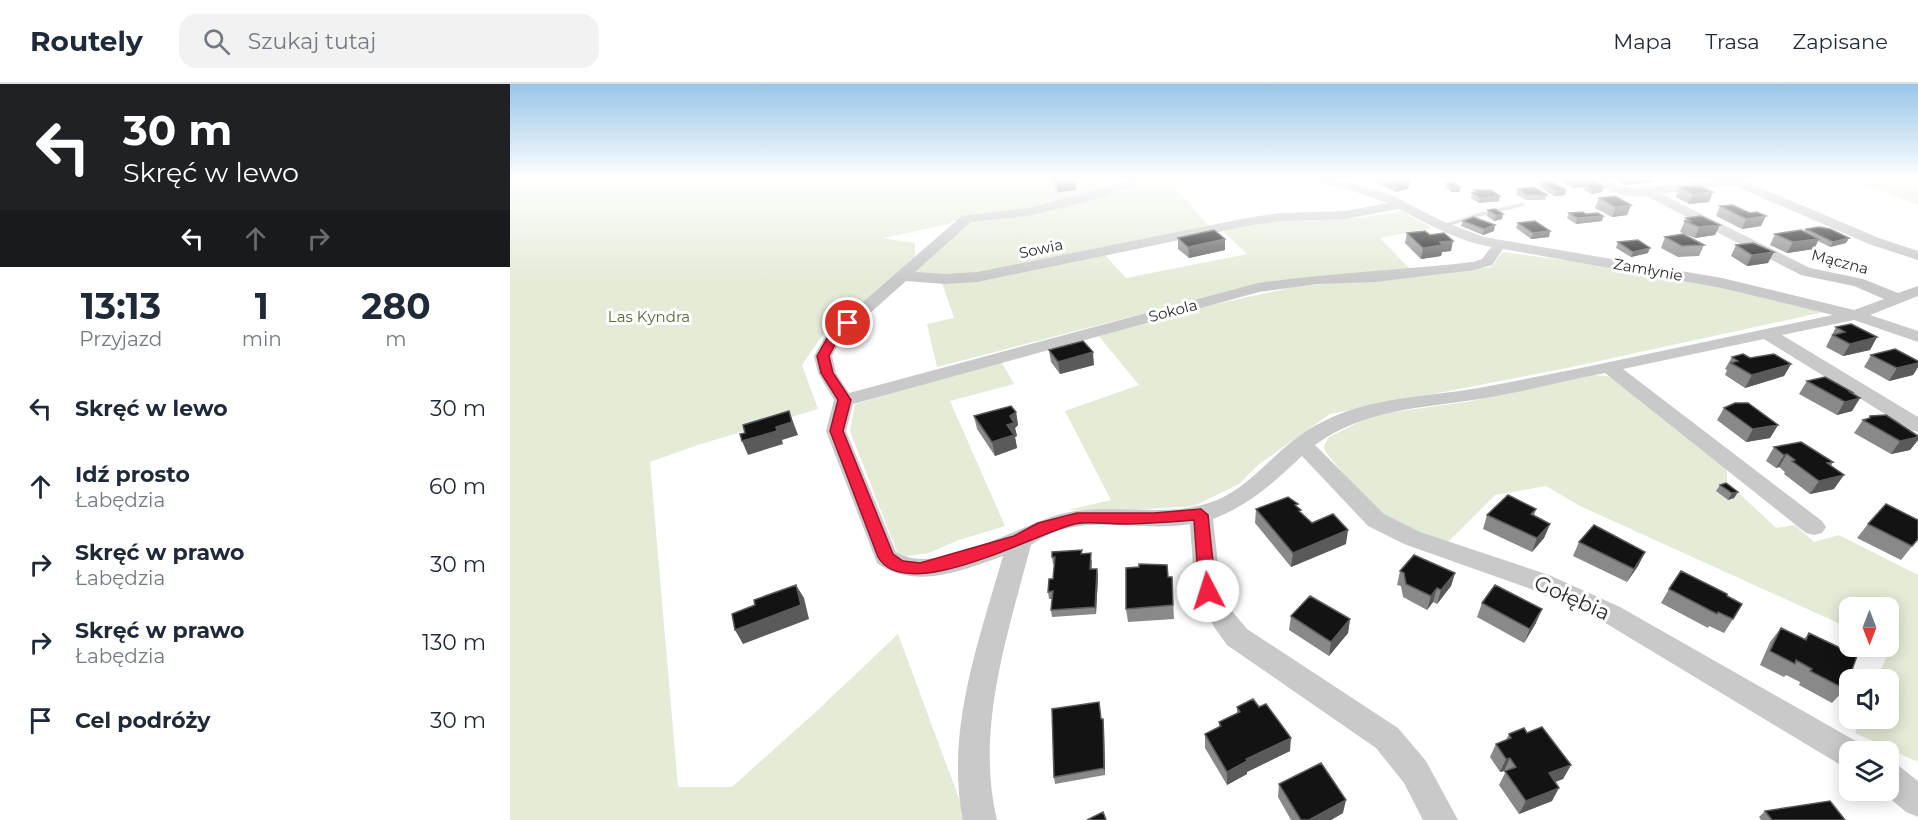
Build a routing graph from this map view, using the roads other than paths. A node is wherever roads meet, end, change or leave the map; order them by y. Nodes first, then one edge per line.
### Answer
1 (1016, 213) edge
2 (1354, 213) edge
3 (1417, 213) edge
4 (1483, 213) edge
5 (1690, 213) edge
6 (1810, 213) edge
7 (1442, 226) junction
8 (1500, 244) junction
9 (1918, 256) edge
10 (900, 276) junction
11 (1918, 291) edge
12 (1896, 298) junction
13 (1855, 315) junction
14 (1766, 333) junction
15 (1918, 337) edge
16 (1608, 366) junction
17 (844, 400) junction
18 (1918, 426) edge
19 (1302, 444) junction
20 (1201, 515) junction
21 (1814, 527) dead end
22 (1020, 540) junction
23 (1839, 748) edge
24 (1899, 786) edge
25 (1918, 801) edge
26 (980, 820) edge
27 (1441, 820) edge

1 - 10 street
2 - 10 street, Sowia
3 - 7 street, Zamłynie
4 - 7 lane
5 - 12 street, Mączna
6 - 9 street, Mączna
7 - 8 street, Zamłynie
8 - 13 street, Zamłynie
8 - 17 street, Sokola
10 - 17 street
11 - 12 street
12 - 13 street
13 - 14 street
13 - 15 street, Zamłynie
14 - 16 street
14 - 18 street
16 - 19 street
16 - 21 street
17 - 22 street
19 - 20 street
19 - 23 street, Gołębia
20 - 22 street
20 - 27 street
22 - 26 street
24 - 25 street

